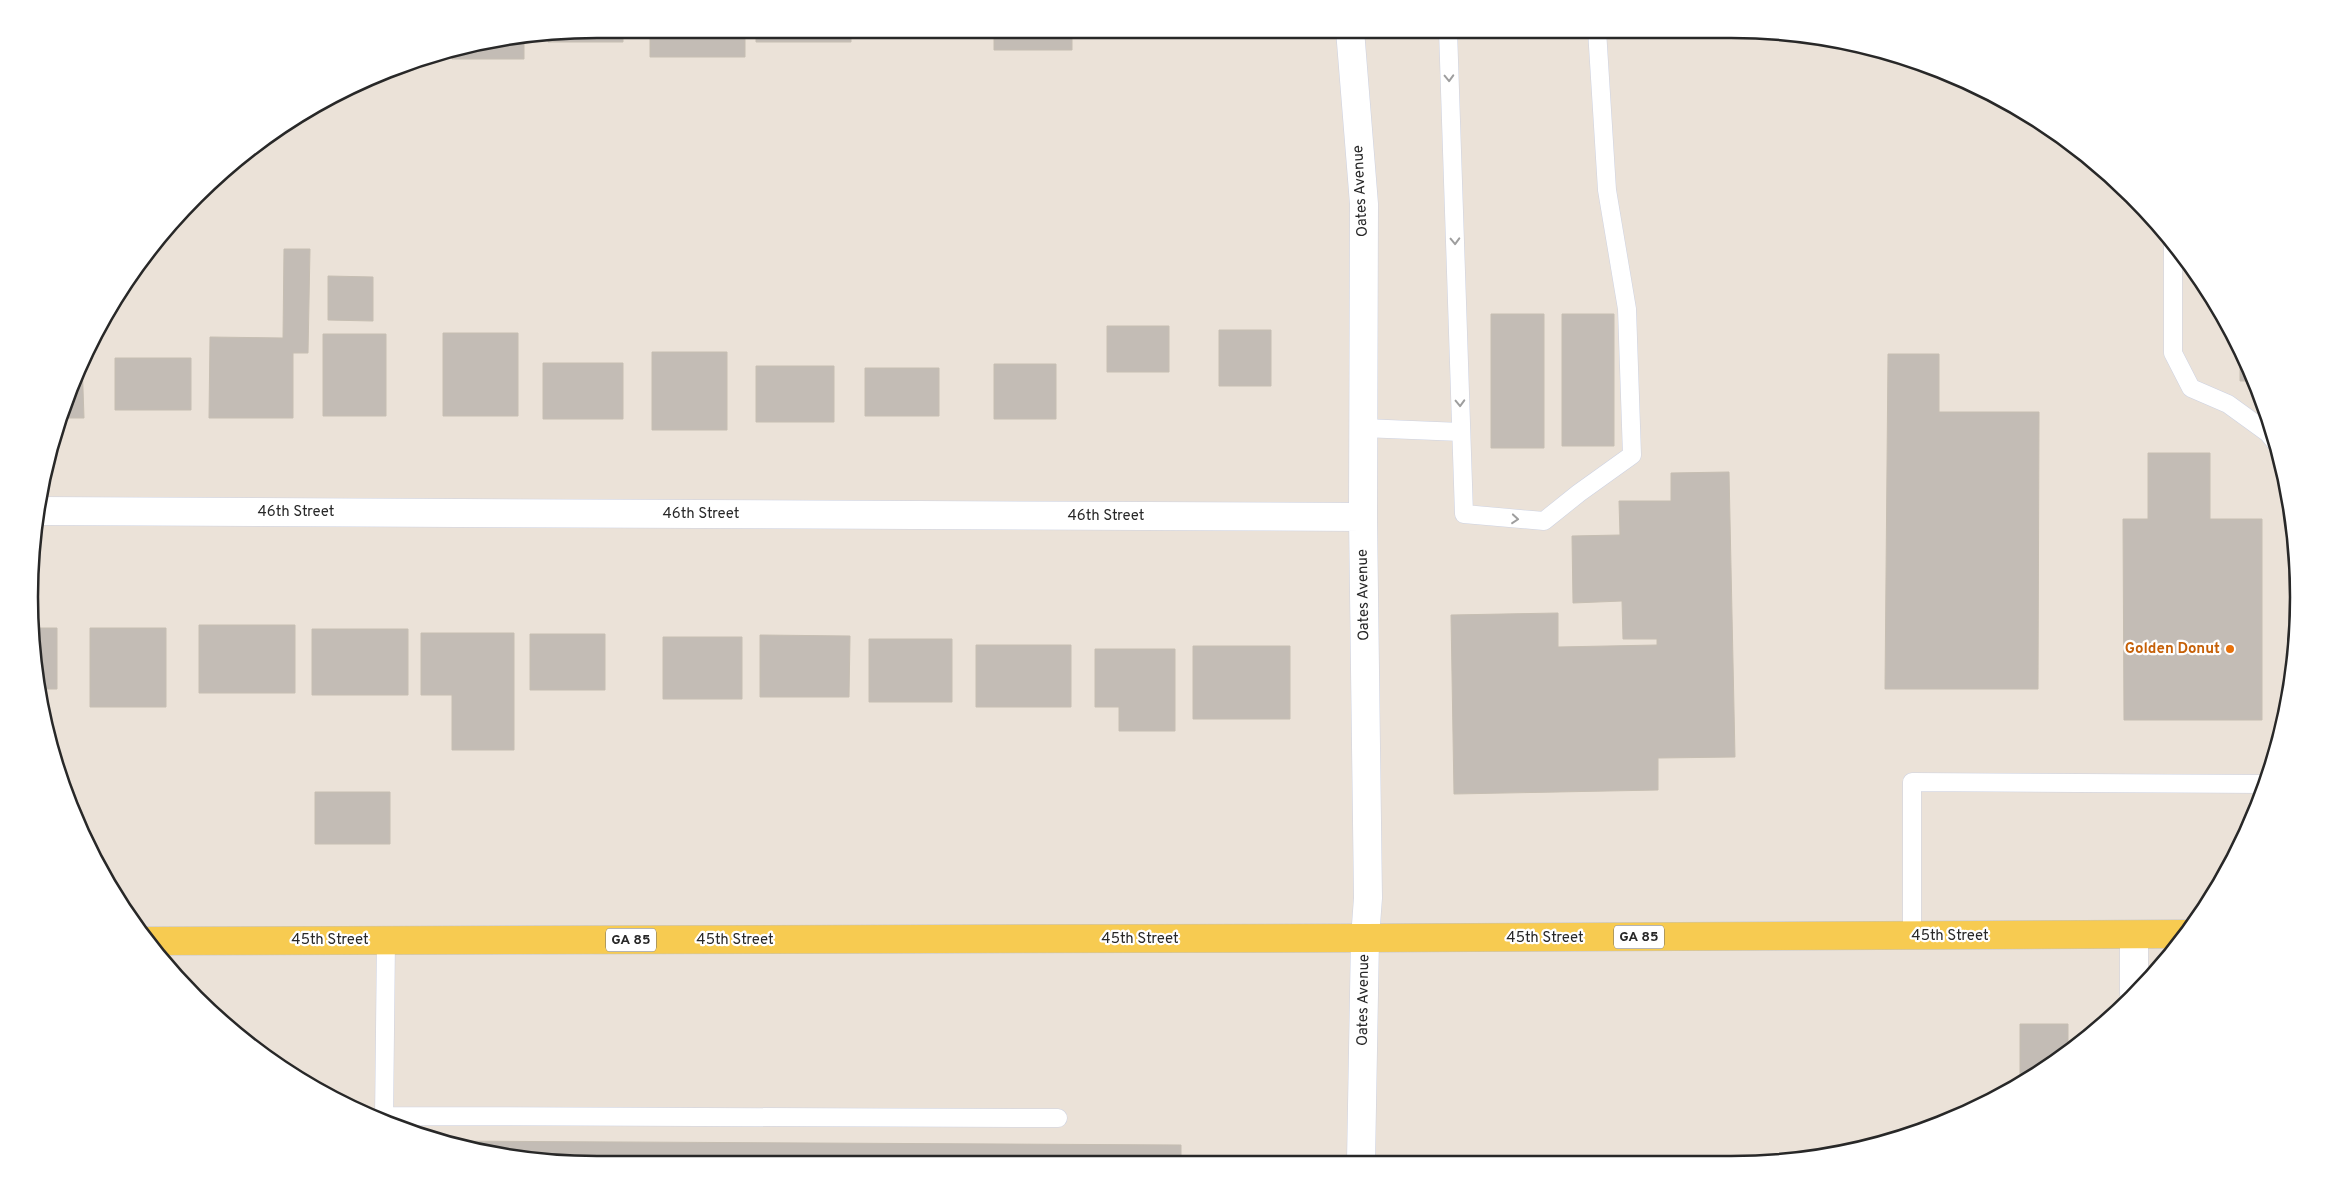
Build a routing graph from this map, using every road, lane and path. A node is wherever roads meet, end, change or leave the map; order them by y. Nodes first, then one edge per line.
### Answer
1 (1351, 38) edge
2 (1448, 38) edge
3 (1598, 38) edge
4 (2173, 254) edge
5 (1363, 428) junction
6 (2265, 431) edge
7 (1461, 432) junction
8 (44, 511) edge
9 (1363, 517) junction
10 (2258, 784) edge
11 (2178, 934) edge
12 (1912, 936) junction
13 (2134, 936) junction
14 (1365, 938) junction
15 (2175, 938) edge
16 (386, 940) junction
17 (155, 941) edge
18 (2134, 985) edge
19 (384, 1114) edge
20 (1058, 1118) dead end
21 (396, 1119) edge
22 (1361, 1156) edge

1 - 5 street, Oates Avenue
2 -> 7 lane
7 -> 3 lane
4 - 6 lane
5 - 7 lane
5 - 9 street, Oates Avenue
8 - 9 street, 46th Street
9 - 14 street, Oates Avenue
10 - 12 lane
11 - 13 main road, 45th Street / GA 85
12 - 13 main road, 45th Street / GA 85
12 - 14 main road, 45th Street / GA 85
13 - 15 main road, 45th Street / GA 85
13 - 18 street
14 - 16 main road, 45th Street / GA 85
14 - 22 street, Oates Avenue
16 - 17 main road, 45th Street / GA 85
16 - 19 lane
20 - 21 lane

